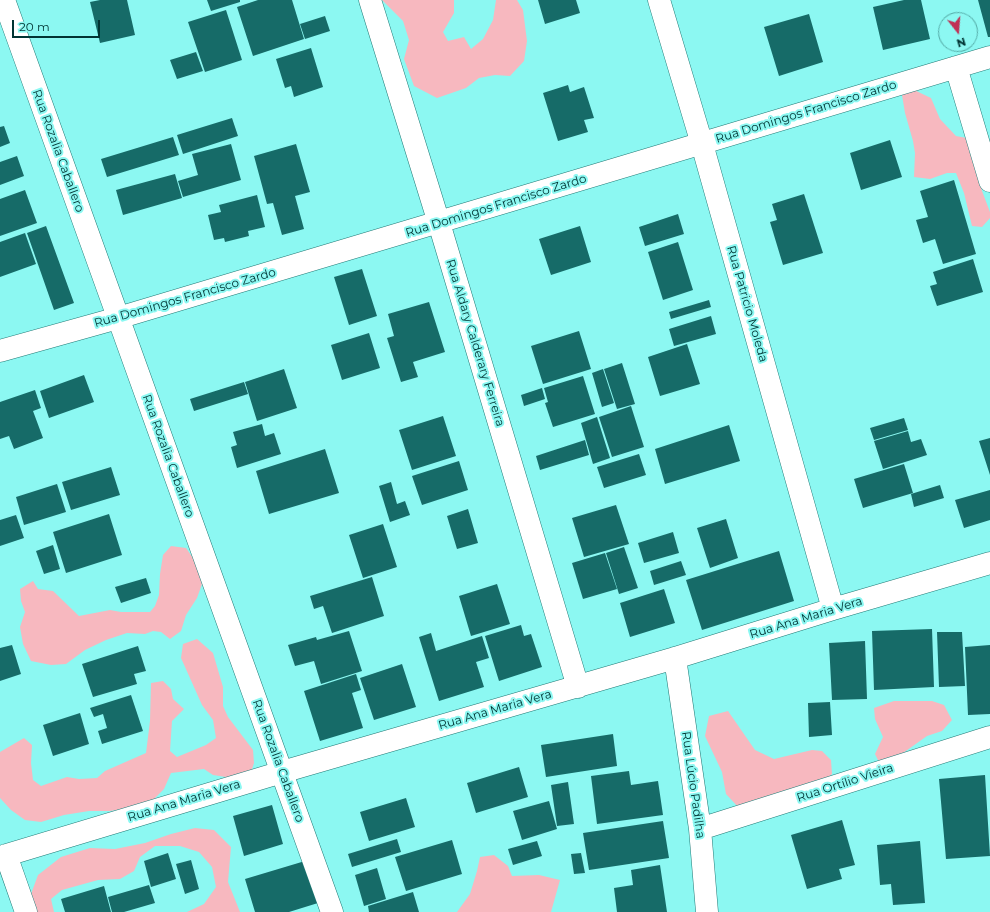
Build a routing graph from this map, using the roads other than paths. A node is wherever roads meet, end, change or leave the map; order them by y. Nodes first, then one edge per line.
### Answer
1 (4, 0) edge
2 (370, 0) edge
3 (659, 0) edge
4 (990, 57) edge
5 (956, 67) junction
6 (702, 144) junction
7 (990, 181) edge
8 (439, 223) junction
9 (118, 318) junction
10 (0, 351) edge
11 (990, 563) edge
12 (834, 609) junction
13 (675, 658) junction
14 (578, 687) junction
15 (990, 736) edge
16 (282, 772) junction
17 (700, 828) junction
18 (3, 856) edge
19 (26, 912) edge
20 (332, 912) edge
21 (707, 912) edge

1 - 9 street, Rua Rozalia Caballero
2 - 8 street, Rua Aldary Calderary Ferreira
3 - 6 street, Rua Patricio Moleda
4 - 5 street, Rua Domingos Francisco Zardo
5 - 6 street, Rua Domingos Francisco Zardo
5 - 7 street
6 - 8 street, Rua Domingos Francisco Zardo
6 - 12 street, Rua Patricio Moleda
8 - 9 street, Rua Domingos Francisco Zardo
8 - 14 street, Rua Aldary Calderary Ferreira
9 - 10 street, Rua Domingos Francisco Zardo
9 - 16 street, Rua Rozalia Caballero
11 - 12 street, Rua Ana Maria Vera
12 - 13 street, Rua Ana Maria Vera
13 - 14 street, Rua Ana Maria Vera
13 - 17 street, Rua Lúcio Padilha
14 - 16 street, Rua Ana Maria Vera
15 - 17 street, Rua Ortílio Vieira
16 - 18 street, Rua Ana Maria Vera
16 - 20 street, Rua Rozalia Caballero
17 - 21 street, Rua Lúcio Padilha
18 - 19 street

